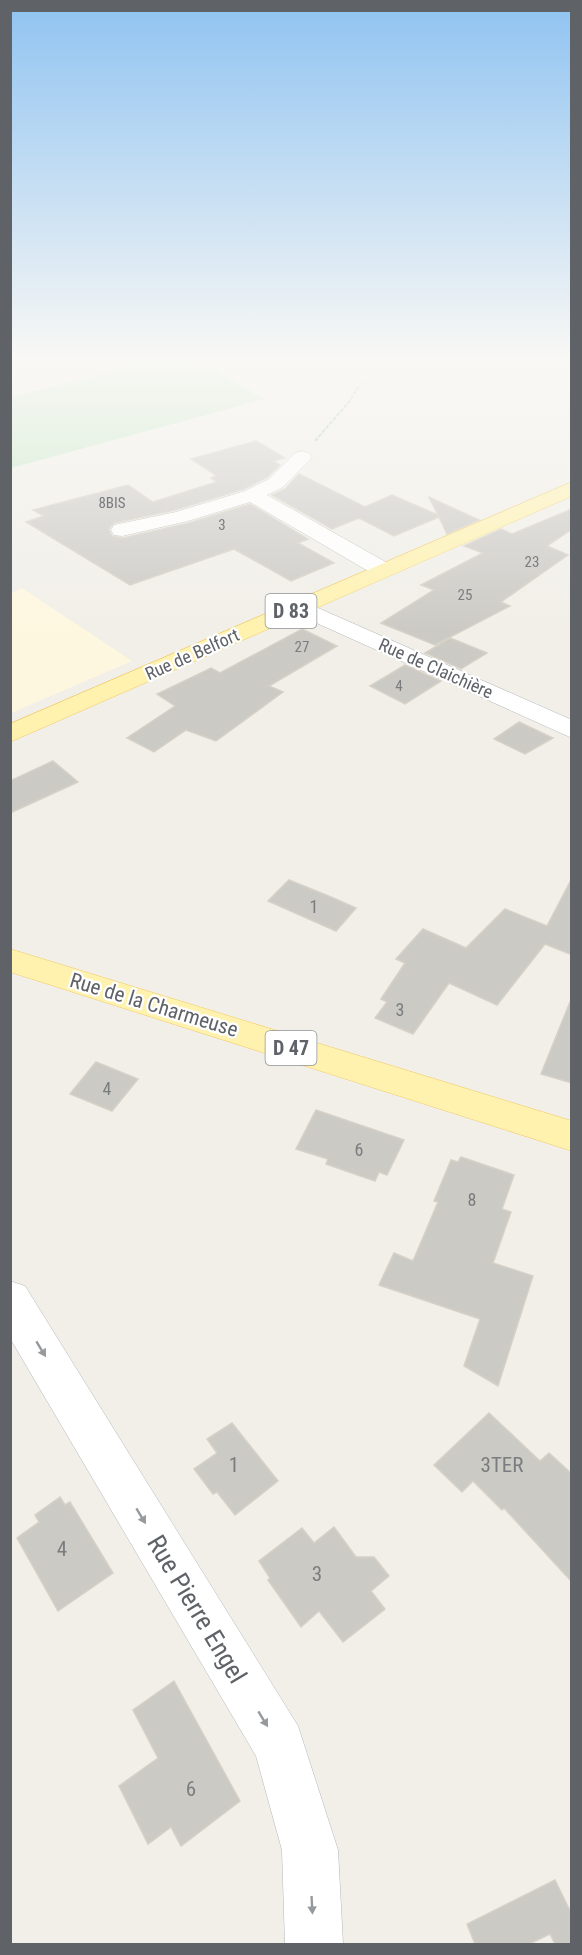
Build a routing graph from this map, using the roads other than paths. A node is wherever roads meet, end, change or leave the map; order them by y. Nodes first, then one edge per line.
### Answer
1 (302, 457) road end
2 (572, 488) edge
3 (252, 495) junction
4 (122, 530) dead end
5 (383, 570) junction
6 (300, 607) junction
7 (572, 730) edge
8 (10, 734) edge
9 (10, 960) edge
10 (572, 1136) edge
11 (10, 1299) edge
12 (314, 1944) edge

1 - 3 street
2 - 5 main road, Rue de Belfort / D 83
3 - 4 street
3 - 5 street
5 - 6 main road, Rue de Belfort / D 83
6 - 7 street, Rue de Claichière
6 - 8 main road, Rue de Belfort / D 83
9 - 10 main road, Rue de la Charmeuse / D 47
11 -> 12 street, Rue Pierre Engel

